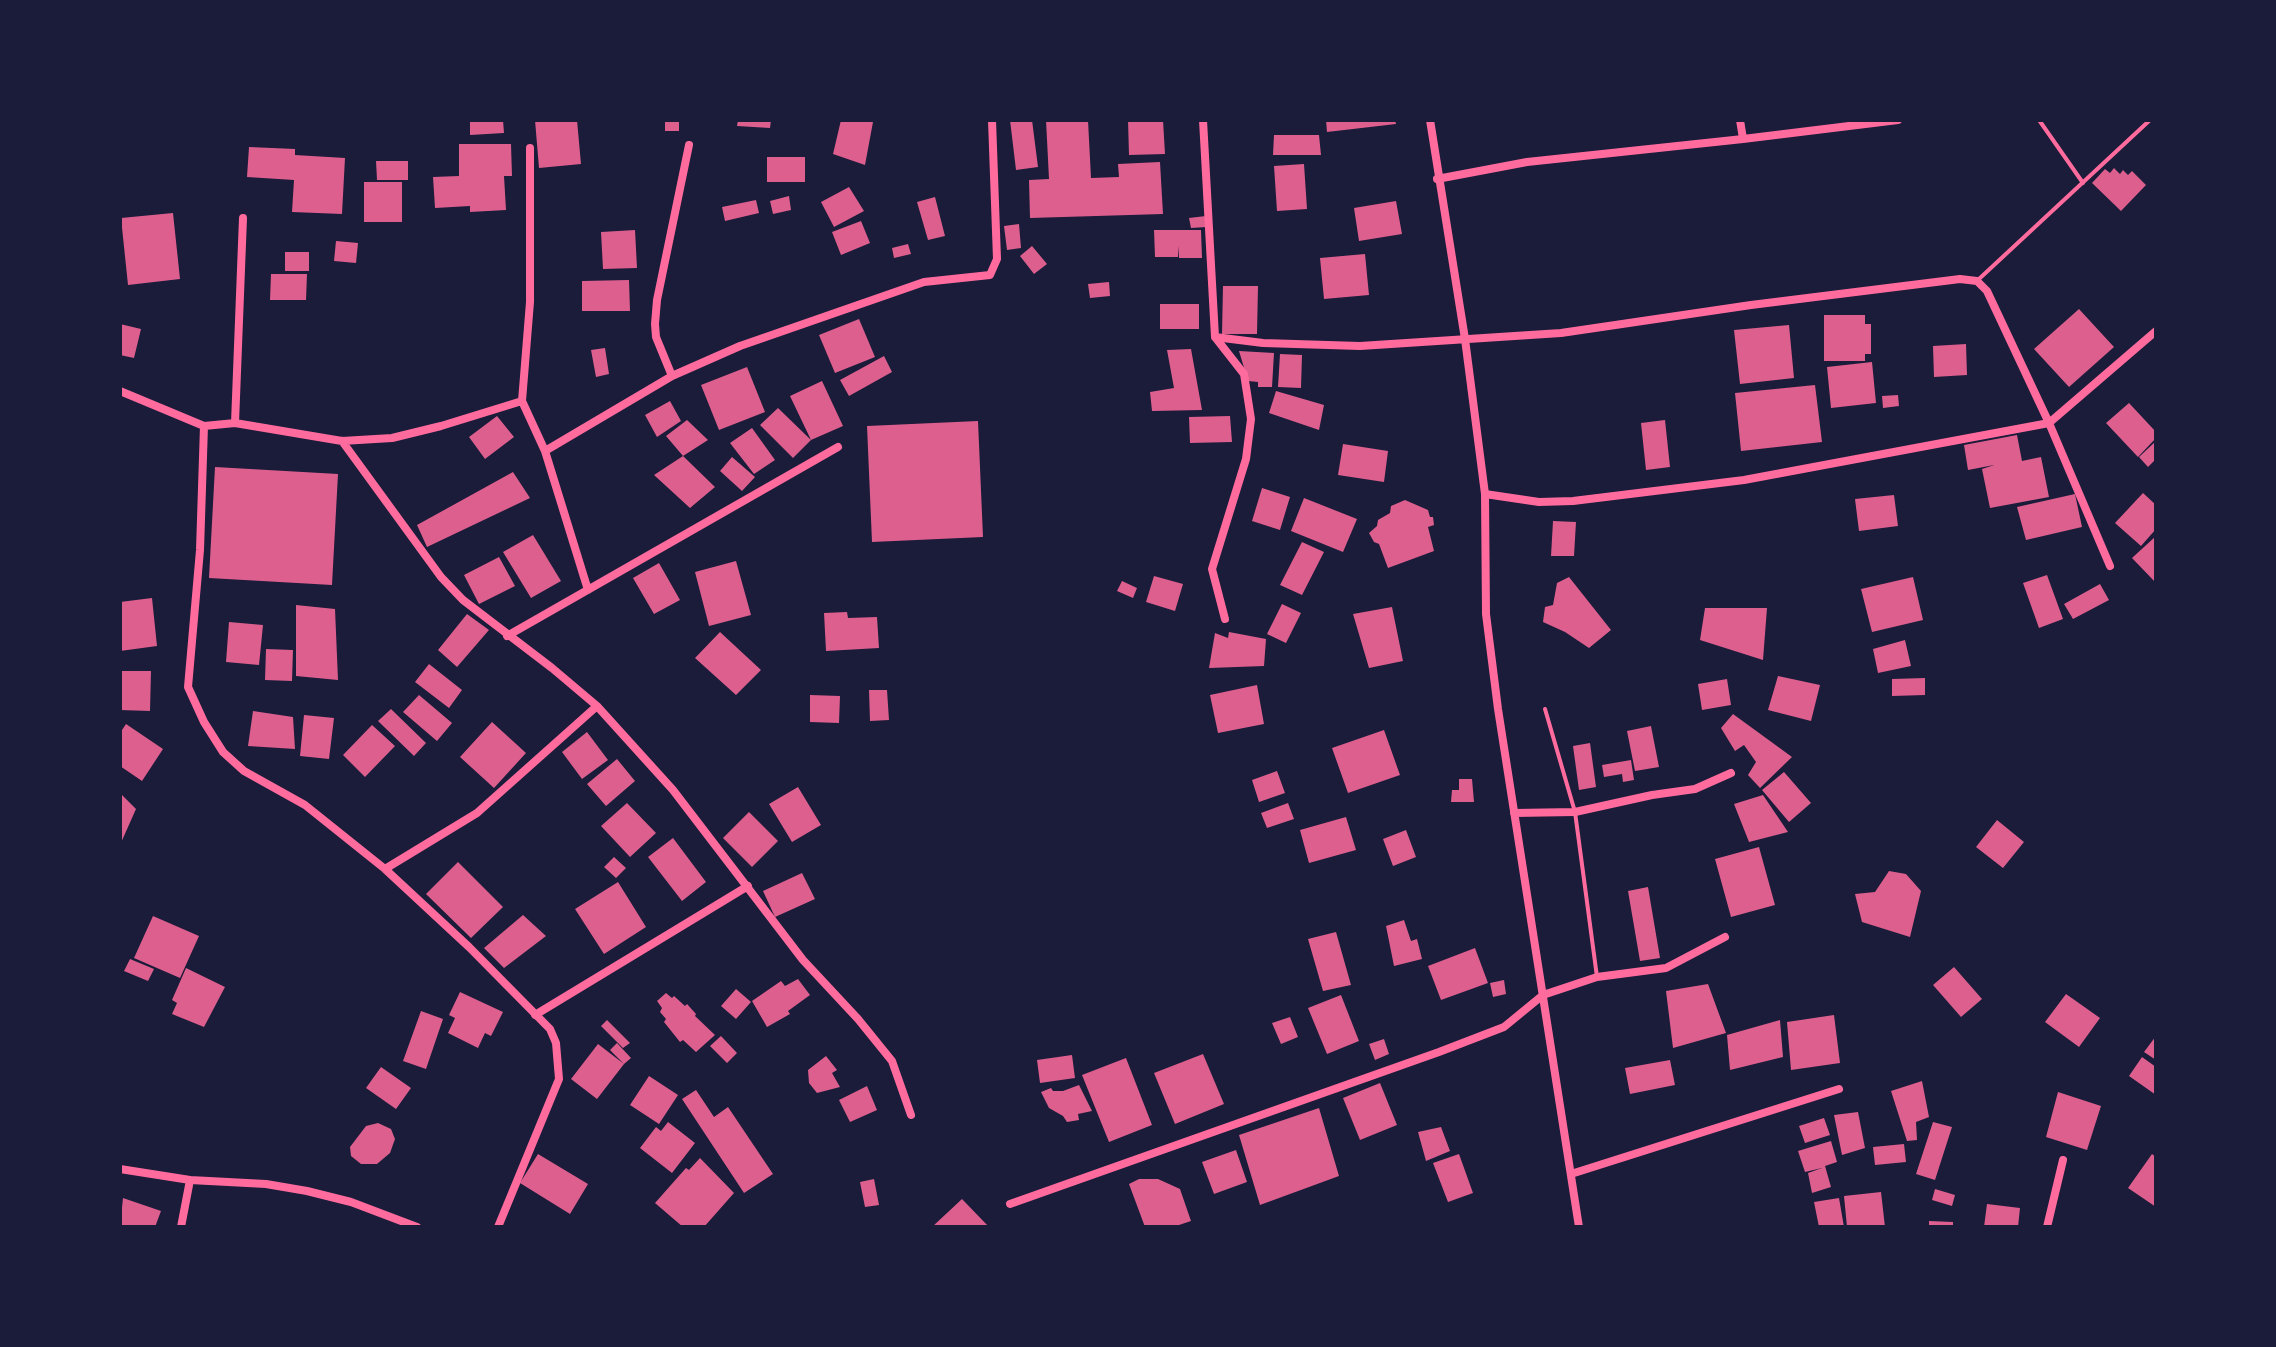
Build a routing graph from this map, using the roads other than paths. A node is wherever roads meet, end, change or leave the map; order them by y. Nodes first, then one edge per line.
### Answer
1 (992, 120) edge
2 (1203, 120) edge
3 (1431, 120) edge
4 (1740, 120) edge
5 (1898, 120) edge
6 (2039, 120) edge
7 (2150, 120) edge
8 (1743, 139) junction
9 (689, 145) dead end
10 (530, 148) dead end
11 (1437, 179) junction
12 (2083, 183) junction
13 (243, 218) dead end
14 (1977, 281) junction
15 (2156, 331) edge
16 (1215, 337) junction
17 (1465, 339) junction
18 (672, 376) junction
19 (120, 391) edge
20 (522, 401) junction
21 (235, 423) junction
22 (2049, 423) junction
23 (204, 426) junction
24 (342, 441) junction
25 (838, 447) dead end
26 (545, 451) junction
27 (1485, 494) junction
28 (2110, 566) dead end
29 (588, 590) junction
30 (1225, 619) dead end
31 (507, 636) junction
32 (597, 706) junction
33 (1545, 709) dead end
34 (1731, 773) dead end
35 (1575, 812) junction
36 (1514, 813) junction
37 (385, 869) junction
38 (748, 886) junction
39 (1725, 937) dead end
40 (1597, 977) junction
41 (1543, 995) junction
42 (535, 1015) junction
43 (1839, 1089) dead end
44 (911, 1115) dead end
45 (2063, 1160) dead end
46 (120, 1169) edge
47 (1571, 1174) junction
48 (190, 1180) junction
49 (1010, 1204) dead end
50 (181, 1227) edge
51 (417, 1227) edge
52 (498, 1227) edge
53 (1579, 1227) edge
54 (2047, 1227) edge

1 - 18 street
2 - 16 street
3 - 11 street
4 - 8 street
5 - 8 street
6 - 12 lane
7 - 12 lane
8 - 11 street
9 - 18 street
10 - 20 street
11 - 17 street
12 - 14 lane
13 - 21 street
14 - 17 street
14 - 22 street
15 - 22 street
16 - 17 street
16 - 30 street
17 - 27 street
18 - 26 street
19 - 23 street
20 - 24 street
20 - 26 street
21 - 23 street
21 - 24 street
22 - 27 street
22 - 28 street
23 - 37 street
24 - 31 street
25 - 29 street
26 - 29 street
27 - 36 street
29 - 31 street
31 - 32 street
32 - 37 street
32 - 38 street
33 - 35 lane
34 - 35 street
35 - 36 street
35 - 40 lane
36 - 41 street
37 - 42 street
38 - 42 street
38 - 44 street
39 - 40 street
40 - 41 street
41 - 47 street
41 - 49 street
42 - 52 street
43 - 47 street
45 - 54 street
46 - 48 street
47 - 53 street
48 - 50 street
48 - 51 street

